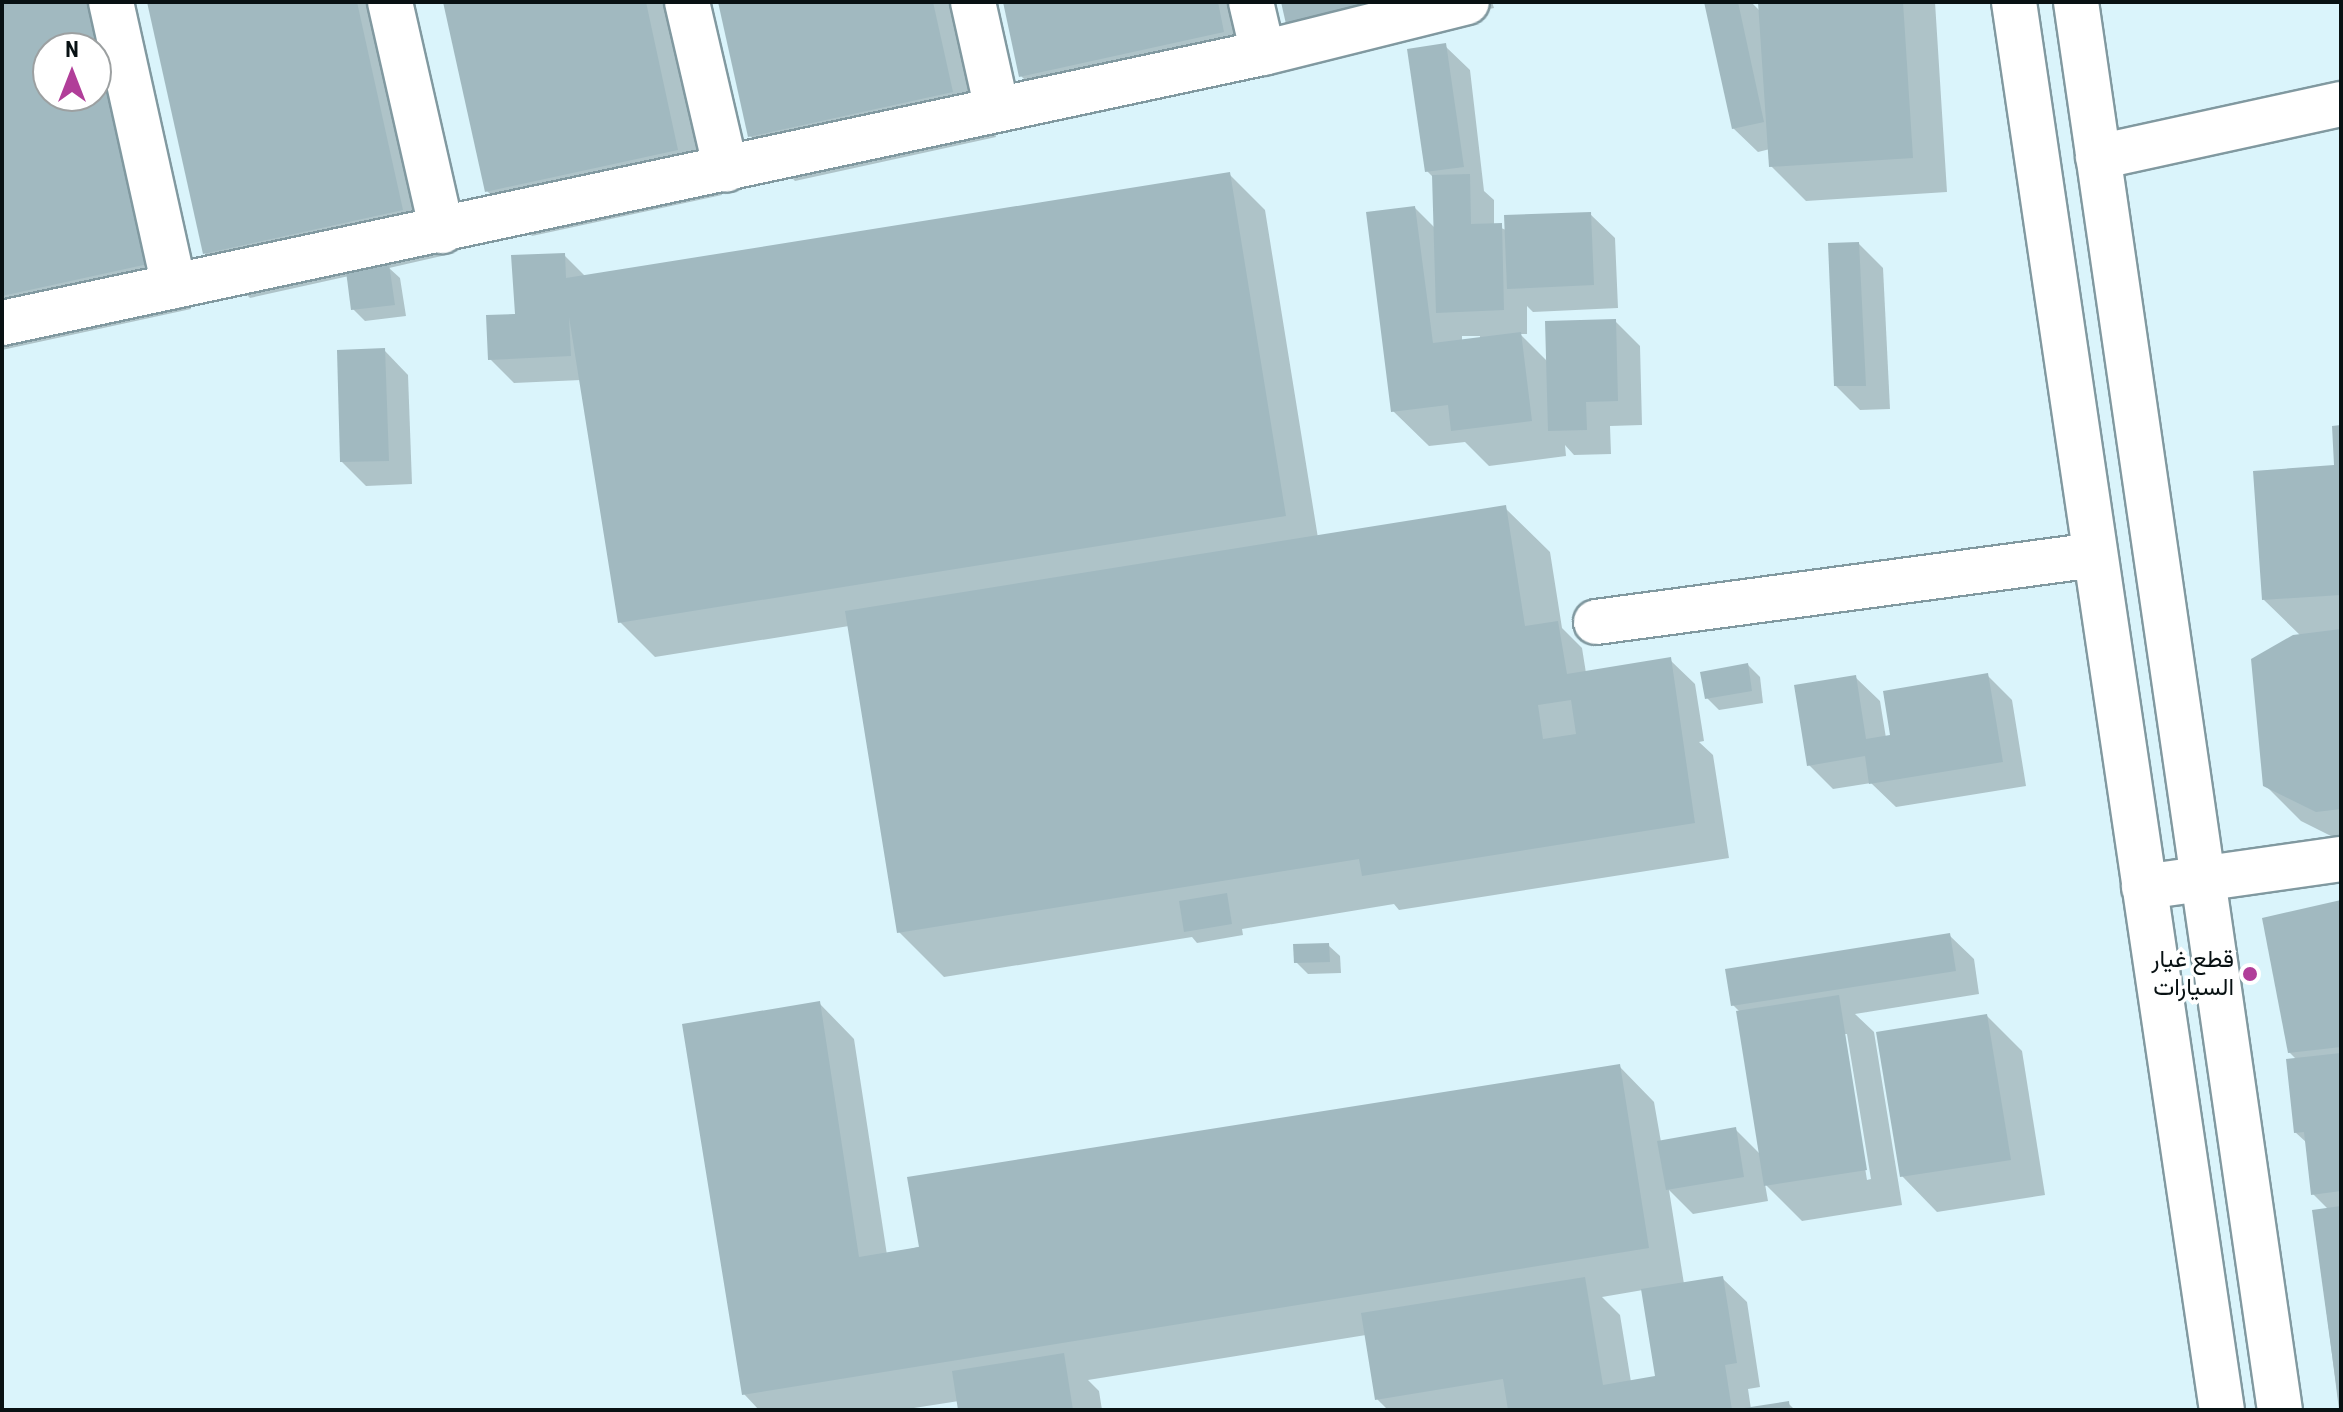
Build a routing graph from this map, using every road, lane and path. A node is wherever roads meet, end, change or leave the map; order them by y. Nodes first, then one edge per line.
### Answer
1 (111, 2) edge
2 (390, 2) edge
3 (687, 2) edge
4 (973, 2) edge
5 (1251, 2) edge
6 (1467, 2) edge
7 (2014, 2) edge
8 (2076, 2) edge
9 (1263, 53) junction
10 (2341, 104) edge
11 (997, 109) junction
12 (2098, 157) junction
13 (726, 170) junction
14 (442, 231) junction
15 (174, 286) junction
16 (2, 323) edge
17 (2095, 555) junction
18 (1596, 622) dead end
19 (2341, 859) edge
20 (2201, 881) junction
21 (2144, 887) junction
22 (2222, 1410) edge
23 (2280, 1410) edge

1 - 15 main road
2 - 14 main road
3 - 13 main road
4 - 11 main road
5 - 9 main road
6 - 9 main road
7 - 17 main road
8 - 12 main road
9 - 11 main road
10 - 12 main road
11 - 13 main road
12 - 20 main road
13 - 14 main road
14 - 15 main road
15 - 16 main road
17 - 18 main road
17 - 21 main road
19 - 20 main road
20 - 21 main road
20 - 23 main road
21 - 22 main road

